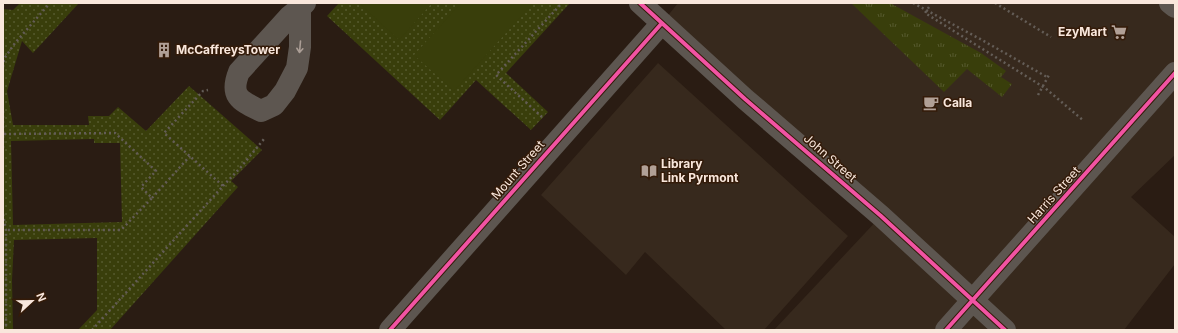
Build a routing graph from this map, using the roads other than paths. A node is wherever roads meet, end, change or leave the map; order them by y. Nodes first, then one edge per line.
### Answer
1 (640, 3) edge
2 (1170, 3) edge
3 (1175, 7) edge
4 (662, 23) junction
5 (1175, 74) edge
6 (974, 300) junction
7 (390, 330) edge
8 (946, 330) edge
9 (1005, 330) edge

1 - 4 street, John Street
2 - 3 street
4 - 6 street, John Street
4 - 7 street, Mount Street
5 - 6 street, Harris Street
6 - 8 street, Harris Street
6 - 9 street, John Street

